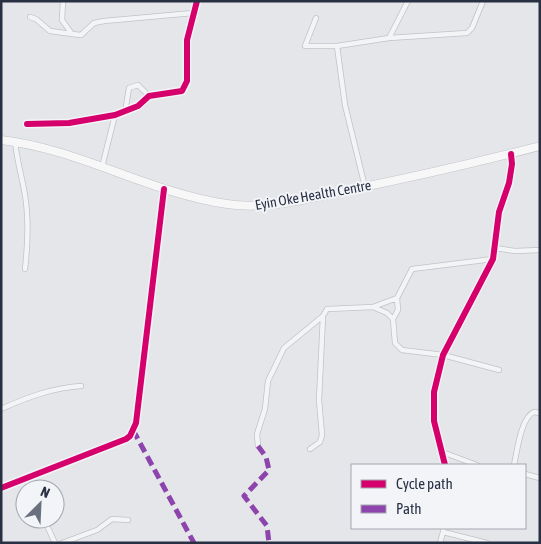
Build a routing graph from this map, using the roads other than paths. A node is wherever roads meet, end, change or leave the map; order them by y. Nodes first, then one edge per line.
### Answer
1 (63, 1) edge
2 (197, 1) edge
3 (408, 1) edge
4 (483, 1) edge
5 (193, 13) junction
6 (30, 17) dead end
7 (316, 18) dead end
8 (72, 34) junction
9 (389, 38) junction
10 (337, 46) junction
11 (149, 96) junction
12 (125, 112) junction
13 (115, 115) junction
14 (27, 124) dead end
15 (1, 140) edge
16 (15, 142) junction
17 (540, 146) edge
18 (511, 154) junction
19 (102, 167) junction
20 (364, 187) junction
21 (164, 189) junction
22 (495, 248) junction
23 (540, 250) edge
24 (493, 260) junction
25 (25, 268) dead end
26 (397, 298) junction
27 (373, 307) junction
28 (323, 316) junction
29 (393, 319) junction
30 (443, 355) junction
31 (499, 370) dead end
32 (81, 386) dead end
33 (1, 409) edge
34 (540, 413) edge
35 (258, 446) dead end
36 (310, 449) dead end
37 (442, 452) junction
38 (445, 464) edge
39 (474, 464) edge
40 (514, 464) edge
41 (526, 474) edge
42 (25, 478) joint
43 (540, 478) edge
44 (1, 488) edge
45 (128, 520) dead end
46 (49, 529) edge
47 (443, 530) edge
48 (55, 543) edge
49 (62, 543) edge
50 (440, 543) edge
51 (487, 543) edge

1 - 8 street
2 - 5 street
3 - 9 street
4 - 9 street
5 - 8 street
5 - 11 street
6 - 8 street
7 - 10 street
9 - 10 street
10 - 20 street
11 - 12 street
11 - 12 street
12 - 13 street
13 - 14 street
13 - 19 street
15 - 16 main road, Eyin Oke Health Centre
16 - 19 main road, Eyin Oke Health Centre
16 - 25 street
17 - 18 main road, Eyin Oke Health Centre
18 - 20 main road, Eyin Oke Health Centre
18 - 22 street
19 - 21 main road, Eyin Oke Health Centre
20 - 21 main road, Eyin Oke Health Centre
21 - 42 street
22 - 23 street
22 - 24 street
24 - 26 street
24 - 30 street
26 - 27 street
26 - 29 street
27 - 28 street
27 - 29 street
28 - 35 street
28 - 36 street
29 - 30 street
30 - 31 street
30 - 37 street
32 - 33 street
34 - 40 street
37 - 38 street
37 - 39 street
41 - 43 street
42 - 44 street
45 - 49 street
46 - 48 street
47 - 50 street
47 - 51 street

